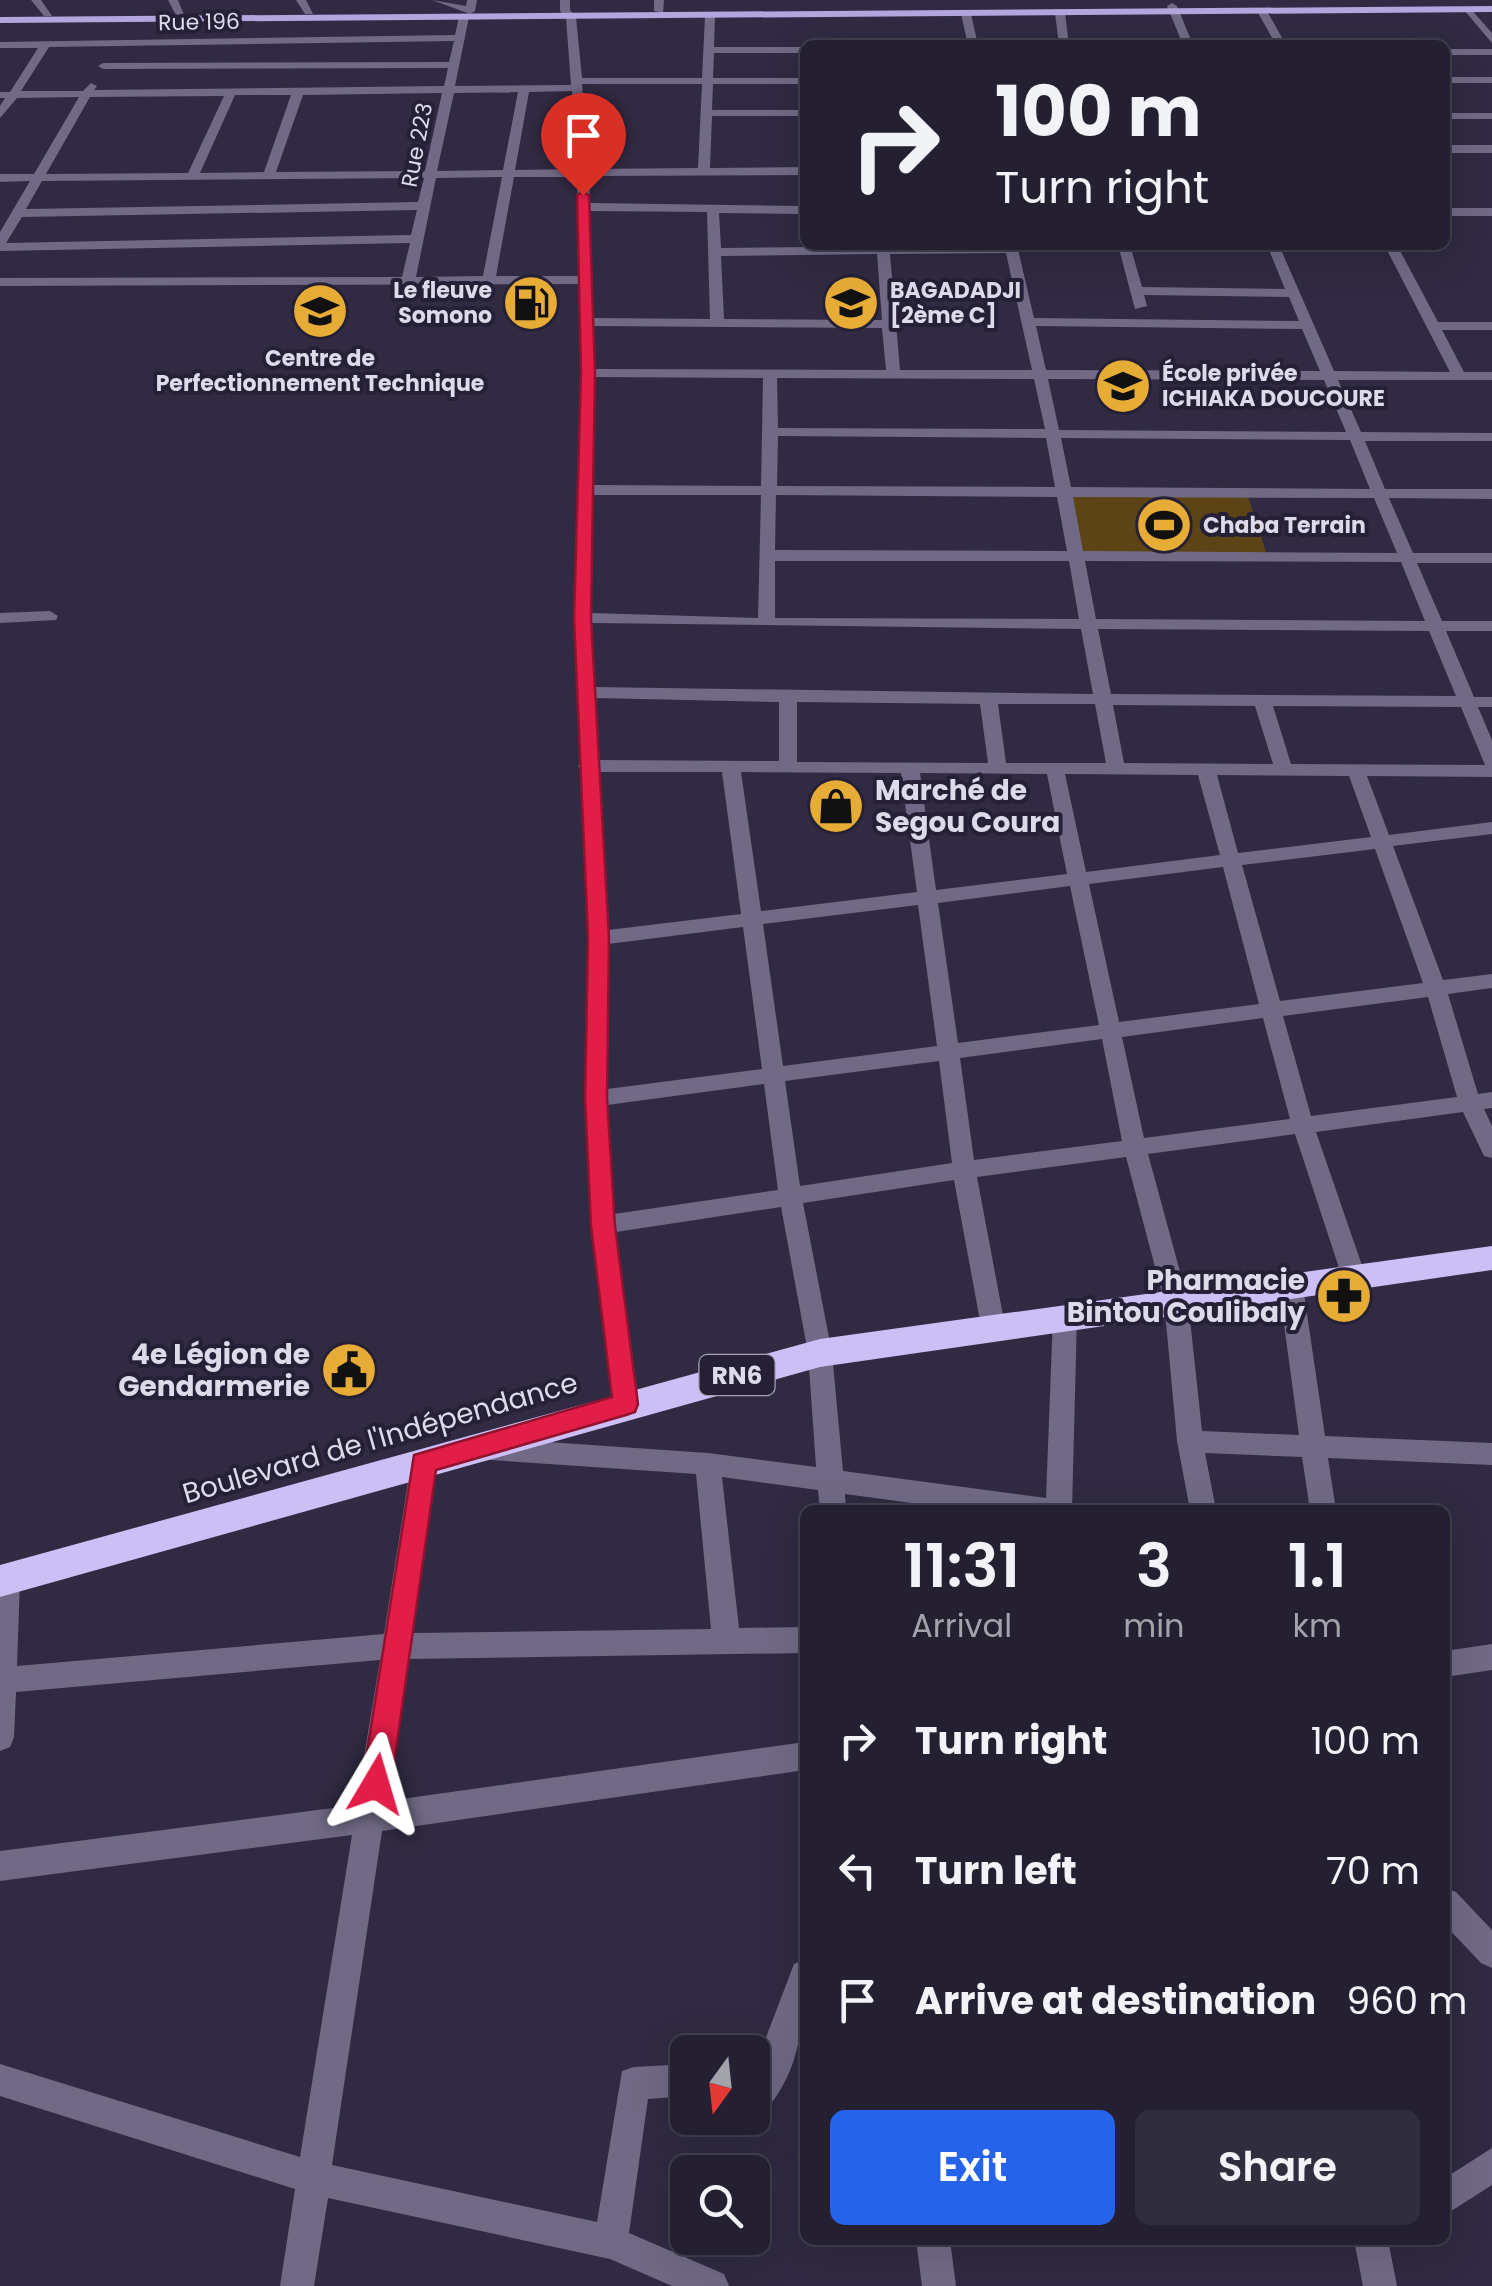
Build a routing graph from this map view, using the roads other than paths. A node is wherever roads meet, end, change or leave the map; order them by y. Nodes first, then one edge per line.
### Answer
1 (36, 0) edge
2 (172, 0) edge
3 (301, 0) edge
4 (438, 0) edge
5 (658, 5) edge
6 (1257, 6) edge
7 (962, 7) edge
8 (1492, 7) edge
9 (469, 9) edge
10 (567, 9) edge
11 (1174, 9) junction
12 (1469, 10) junction
13 (309, 12) junction
14 (1060, 13) junction
15 (48, 14) junction
16 (180, 14) junction
17 (710, 16) junction
18 (0, 18) edge
19 (130, 20) junction
20 (459, 38) junction
21 (972, 40) edge
22 (1063, 40) edge
23 (1186, 40) edge
24 (1278, 40) edge
25 (1492, 40) edge
26 (116, 43) junction
27 (46, 44) junction
28 (0, 45) edge
29 (709, 50) junction
30 (800, 50) edge
31 (1450, 52) edge
32 (1492, 52) edge
33 (455, 65) junction
34 (103, 66) junction
35 (800, 80) edge
36 (1450, 80) edge
37 (1492, 80) edge
38 (708, 81) junction
39 (575, 84) junction
40 (524, 90) junction
41 (231, 92) junction
42 (298, 92) junction
43 (449, 92) junction
44 (86, 94) junction
45 (7, 95) edge
46 (706, 113) junction
47 (800, 113) edge
48 (0, 115) edge
49 (1450, 116) edge
50 (1492, 116) edge
51 (1450, 149) edge
52 (1492, 149) edge
53 (800, 171) edge
54 (583, 172) junction
55 (704, 172) junction
56 (507, 173) junction
57 (432, 174) junction
58 (193, 175) junction
59 (269, 175) junction
60 (38, 177) junction
61 (0, 178) edge
62 (426, 206) junction
63 (584, 207) junction
64 (713, 210) junction
65 (800, 210) edge
66 (19, 212) junction
67 (1450, 212) edge
68 (1492, 212) edge
69 (418, 239) junction
70 (0, 245) edge
71 (883, 250) joint
72 (1013, 250) edge
73 (1125, 250) edge
74 (1274, 250) edge
75 (1394, 250) edge
76 (712, 252) junction
77 (586, 280) junction
78 (490, 281) junction
79 (0, 282) edge
80 (408, 282) junction
81 (1136, 292) junction
82 (1293, 293) junction
83 (587, 322) junction
84 (1027, 322) junction
85 (717, 323) junction
86 (1145, 323) junction
87 (888, 324) junction
88 (1308, 325) junction
89 (1432, 326) junction
90 (1492, 326) edge
91 (588, 373) junction
92 (770, 374) junction
93 (893, 374) junction
94 (1038, 374) junction
95 (1329, 376) junction
96 (1459, 376) junction
97 (1492, 376) edge
98 (772, 432) junction
99 (1053, 434) junction
100 (1358, 436) junction
101 (1492, 437) edge
102 (586, 490) junction
103 (771, 491) junction
104 (1064, 492) junction
105 (1382, 494) junction
106 (1492, 494) edge
107 (765, 555) junction
108 (1077, 557) junction
109 (1405, 558) junction
110 (1492, 558) edge
111 (50, 616) dead end
112 (0, 618) edge
113 (582, 618) junction
114 (767, 623) junction
115 (1088, 625) junction
116 (1436, 626) junction
117 (1492, 626) edge
118 (586, 692) junction
119 (788, 697) junction
120 (988, 699) junction
121 (1102, 700) junction
122 (1262, 700) junction
123 (1468, 702) junction
124 (1492, 702) edge
125 (1492, 762) edge
126 (587, 766) junction
127 (731, 767) junction
128 (788, 768) junction
129 (910, 768) junction
130 (998, 769) junction
131 (1055, 769) junction
132 (1116, 769) junction
133 (1206, 770) junction
134 (1284, 770) junction
135 (1356, 770) junction
136 (1492, 772) edge
137 (1492, 828) edge
138 (1381, 842) junction
139 (1232, 860) junction
140 (1079, 880) junction
141 (928, 898) junction
142 (753, 920) junction
143 (598, 938) junction
144 (1492, 981) edge
145 (1436, 989) junction
146 (1272, 1010) junction
147 (1111, 1031) junction
148 (949, 1053) junction
149 (774, 1075) junction
150 (596, 1098) junction
151 (1481, 1102) edge
152 (1303, 1126) junction
153 (1135, 1147) junction
154 (1492, 1150) edge
155 (964, 1170) junction
156 (790, 1195) junction
157 (603, 1226) junction
158 (1492, 1258) edge
159 (1354, 1280) junction
160 (1291, 1287) junction
161 (1176, 1301) junction
162 (1065, 1316) junction
163 (993, 1326) junction
164 (820, 1353) junction
165 (626, 1404) junction
166 (1190, 1441) junction
167 (1315, 1444) junction
168 (478, 1448) junction
169 (1492, 1454) edge
170 (424, 1463) junction
171 (708, 1464) junction
172 (829, 1480) junction
173 (832, 1505) edge
174 (1012, 1505) edge
175 (1060, 1505) edge
176 (1202, 1505) edge
177 (1323, 1505) edge
178 (3, 1580) edge
179 (800, 1640) edge
180 (726, 1641) junction
181 (395, 1646) junction
182 (1492, 1657) edge
183 (1450, 1663) edge
184 (3, 1680) junction
185 (0, 1737) edge
186 (800, 1757) edge
187 (372, 1818) junction
188 (0, 1866) edge
189 (1450, 1909) edge
190 (1492, 1952) edge
191 (800, 1990) edge
192 (770, 2077) edge
193 (0, 2080) edge
194 (670, 2081) edge
195 (1492, 2165) edge
196 (313, 2178) junction
197 (1450, 2194) edge
198 (611, 2242) junction
199 (934, 2245) edge
200 (1377, 2245) edge
201 (297, 2286) edge
202 (712, 2286) edge
203 (939, 2286) edge
204 (1380, 2286) edge

1 - 15 street
2 - 16 street
3 - 13 street
4 - 9 street
5 - 7 main road
5 - 10 main road
6 - 8 main road
6 - 11 main road
6 - 12 main road
6 - 24 street
7 - 11 main road
7 - 14 main road
7 - 17 main road
7 - 21 street
8 - 12 main road
9 - 10 main road
9 - 13 main road
9 - 19 main road
9 - 20 street, Rue 223
10 - 17 main road
10 - 39 street
11 - 14 main road
11 - 23 street
12 - 25 street
13 - 16 main road
14 - 22 street
15 - 16 main road
15 - 18 main road
17 - 29 street
18 - 19 main road
19 - 26 street
20 - 26 street, Rue 196
20 - 33 street, Rue 223
26 - 27 street, Rue 196
26 - 34 street
27 - 28 street, Rue 196
27 - 45 street
29 - 30 street
29 - 38 street
31 - 32 street
33 - 34 street
33 - 43 street, Rue 223
34 - 44 street
35 - 38 street
36 - 37 street
38 - 39 street
38 - 46 street
39 - 40 street
39 - 54 street
40 - 43 street
40 - 56 street
41 - 42 street
41 - 44 street
41 - 58 street
42 - 43 street
42 - 59 street
43 - 57 street, Rue 223
44 - 45 street
44 - 60 street
45 - 48 street
46 - 47 street
46 - 55 street
49 - 50 street
51 - 52 street
53 - 55 street
54 - 55 street
54 - 56 street
54 - 63 street
56 - 57 street
56 - 78 street
57 - 59 street
57 - 62 street, Rue 223
58 - 59 street
58 - 60 street
60 - 61 street
60 - 66 street
62 - 66 street
62 - 69 street, Rue 223
63 - 64 street
63 - 77 street
64 - 65 street
64 - 76 street
66 - 70 street
67 - 68 street
69 - 70 street
69 - 80 street, Rue 223
71 - 76 street
71 - 87 street
72 - 84 street
73 - 81 street
74 - 82 street
75 - 89 street
76 - 85 street
77 - 78 street
77 - 83 street
78 - 80 street
79 - 80 street
81 - 82 street
81 - 86 street
82 - 88 street
83 - 85 street
83 - 91 street
84 - 86 street
84 - 94 street
85 - 87 street
86 - 88 street
87 - 93 street
88 - 95 street
89 - 90 street
89 - 96 street
91 - 92 street
91 - 102 street
92 - 93 street
92 - 98 street
93 - 94 street
94 - 95 street
94 - 99 street
95 - 96 street
95 - 100 street
96 - 97 street
98 - 99 street
98 - 103 street
99 - 100 street
99 - 104 street
100 - 101 street
100 - 105 street
102 - 103 street
102 - 113 street
103 - 104 street
103 - 107 street
104 - 105 street
104 - 108 street
105 - 106 street
105 - 109 street
107 - 108 street
107 - 114 street
108 - 109 street
108 - 115 street
109 - 110 street
109 - 116 street
111 - 112 street
113 - 114 street
113 - 118 street
114 - 115 street
115 - 116 street
115 - 121 street
116 - 117 street
116 - 123 street
118 - 119 street
118 - 126 street
119 - 120 street
119 - 128 street
120 - 121 street
120 - 130 street
121 - 122 street
121 - 132 street
122 - 123 street
122 - 134 street
123 - 124 street
123 - 125 street
126 - 127 street
126 - 143 street
127 - 128 street
127 - 142 street
128 - 129 street
129 - 130 street
129 - 141 street
130 - 131 street
131 - 132 street
131 - 140 street
132 - 133 street
133 - 134 street
133 - 139 street
134 - 135 street
135 - 136 street
135 - 138 street
137 - 138 street
138 - 139 street
138 - 145 street
139 - 140 street
139 - 146 street
140 - 141 street
140 - 147 street
141 - 142 street
141 - 148 street
142 - 143 street
142 - 149 street
143 - 150 street
144 - 145 street
145 - 146 street
145 - 151 street
146 - 147 street
146 - 152 street
147 - 148 street
147 - 153 street
148 - 149 street
148 - 155 street
149 - 150 street
149 - 156 street
150 - 157 street
151 - 152 street
151 - 154 street
152 - 153 street
152 - 159 street
153 - 155 street
153 - 161 street
155 - 156 street
155 - 163 street
156 - 157 street
156 - 164 street
157 - 165 street
158 - 159 highway, Boulevard de l'Indépendance / RN6
159 - 160 highway, Boulevard de l'Indépendance / RN6
160 - 161 highway, Boulevard de l'Indépendance / RN6
160 - 167 street
161 - 162 highway, Boulevard de l'Indépendance / RN6
161 - 166 street
162 - 163 highway, Boulevard de l'Indépendance / RN6
162 - 175 street
163 - 164 highway, Boulevard de l'Indépendance / RN6
164 - 165 highway, Boulevard de l'Indépendance / RN6
164 - 172 street
165 - 168 highway, Boulevard de l'Indépendance / RN6
166 - 167 street
166 - 176 street
167 - 169 street
167 - 177 street
168 - 170 highway, Boulevard de l'Indépendance / RN6
168 - 171 street
170 - 178 highway, Boulevard de l'Indépendance / RN6
170 - 181 street
171 - 172 street
171 - 180 street
172 - 173 street
172 - 174 street
178 - 184 street
179 - 180 street
180 - 181 street
181 - 184 street
181 - 187 street
182 - 183 street
184 - 185 street
186 - 187 street
187 - 188 street
187 - 196 street
189 - 190 street
191 - 192 street
193 - 196 street
194 - 198 street
195 - 197 street
196 - 198 street
196 - 201 street
198 - 202 street
199 - 203 street
200 - 204 street

